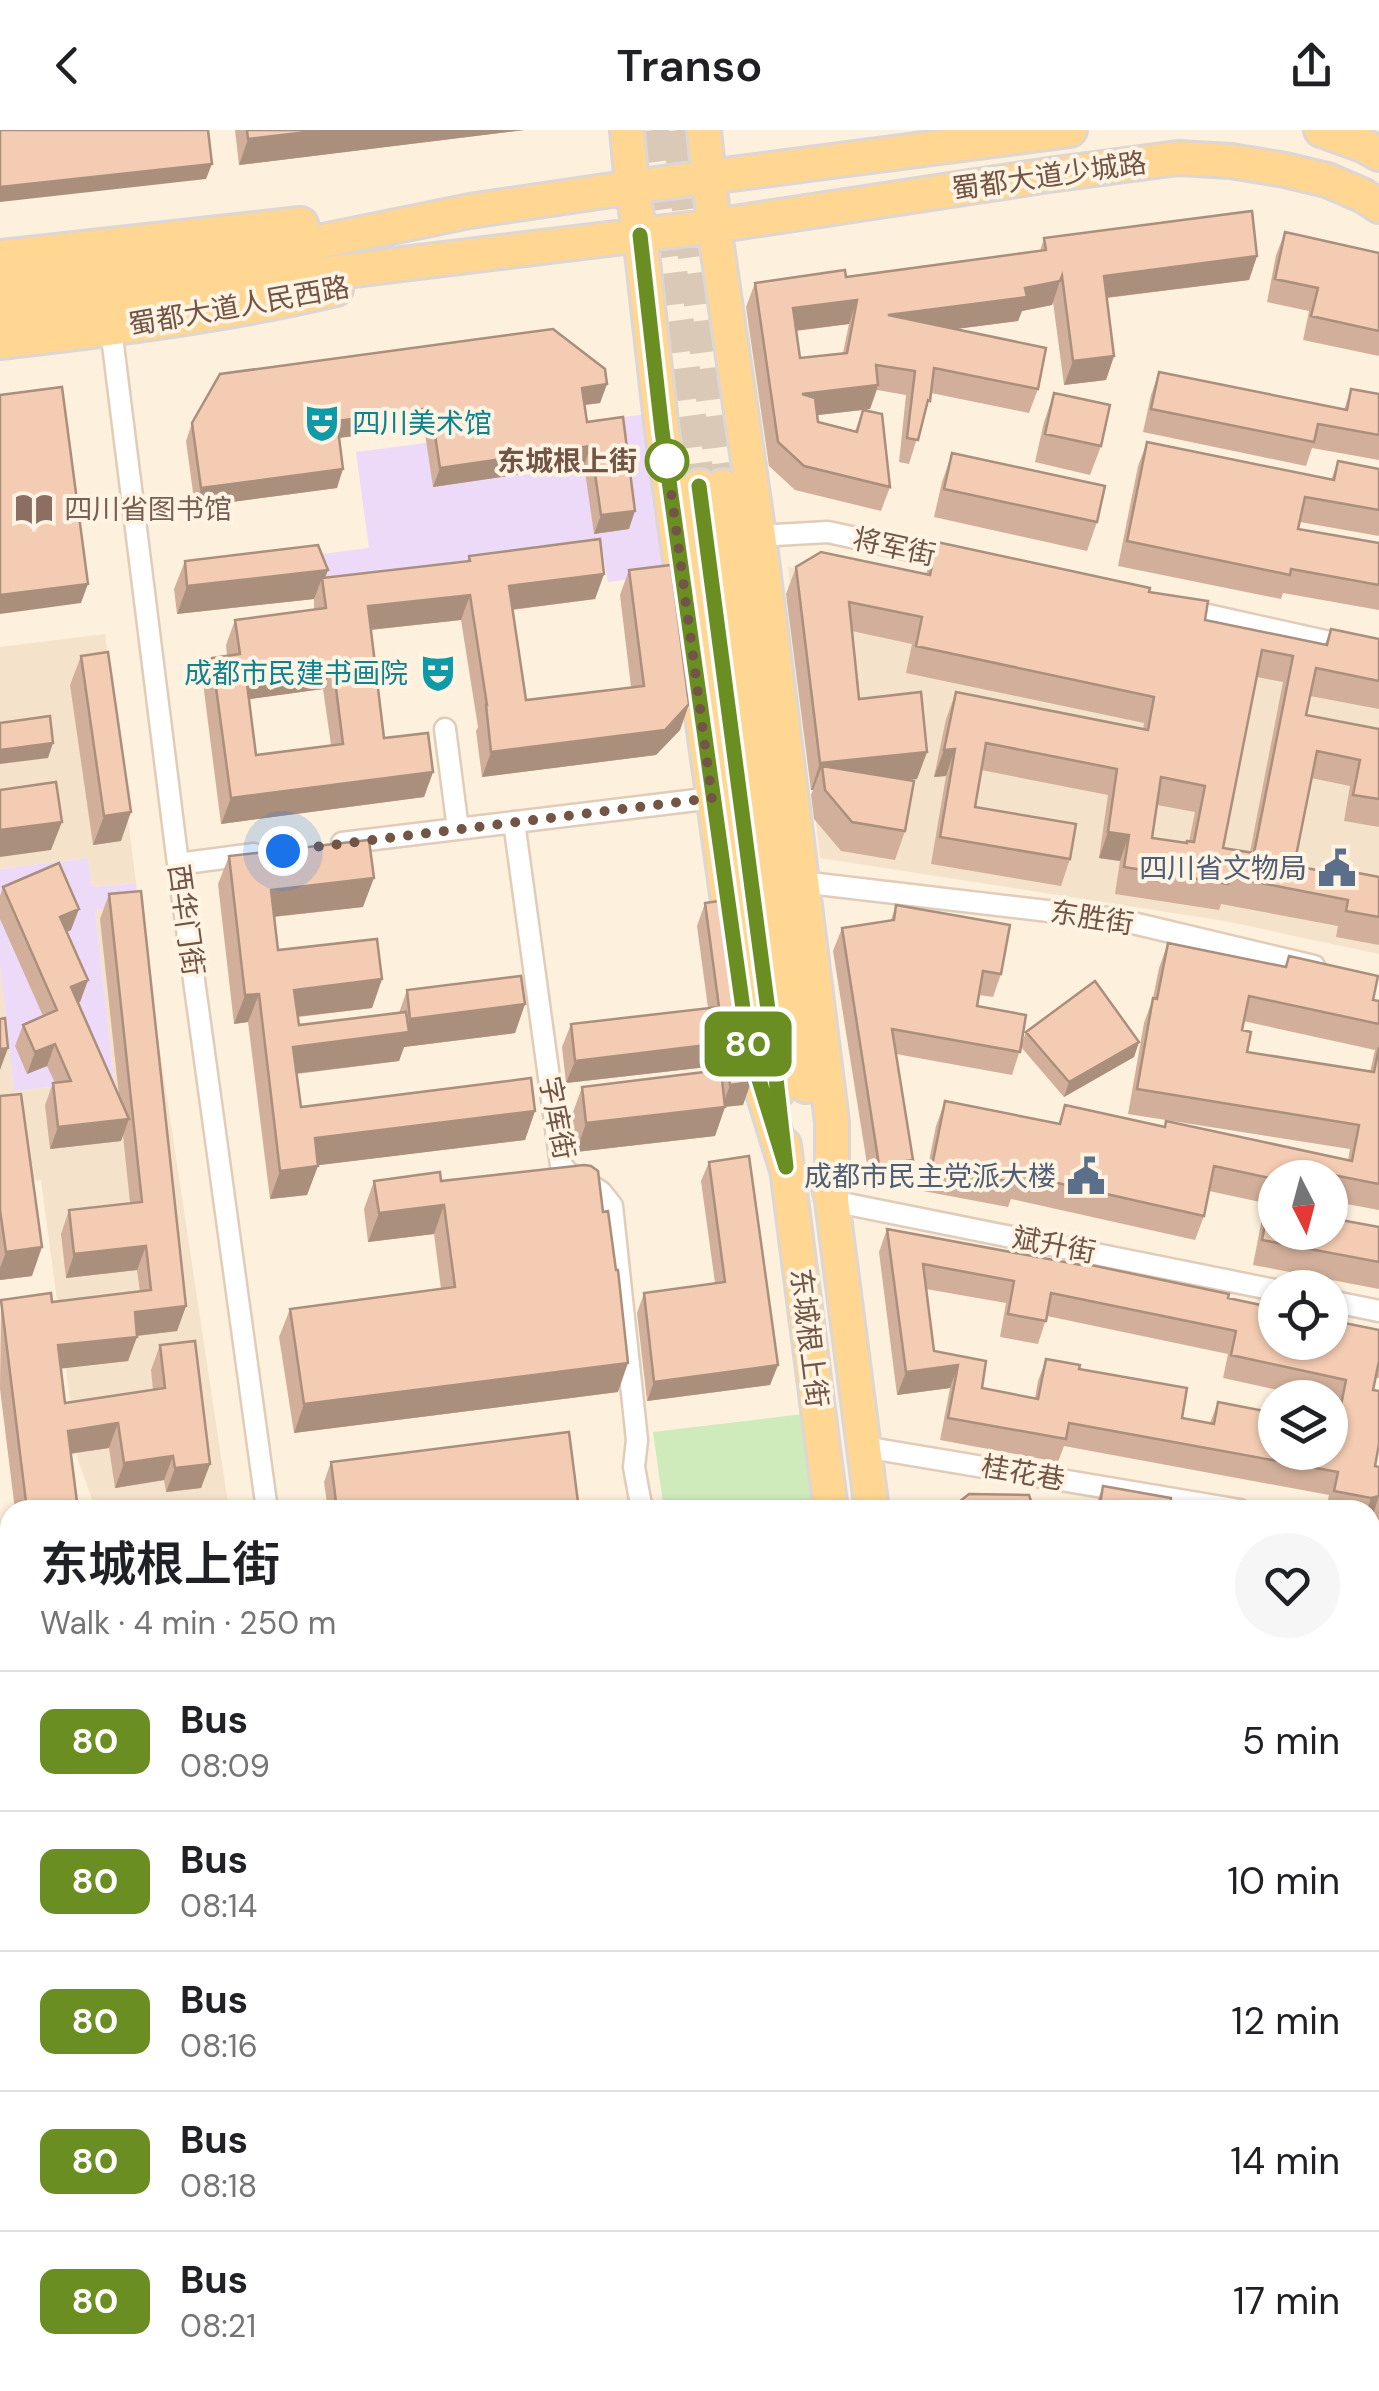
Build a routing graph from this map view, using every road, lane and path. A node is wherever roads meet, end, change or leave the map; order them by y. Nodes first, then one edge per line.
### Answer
1 (628, 130) edge
2 (704, 130) edge
3 (1070, 130) edge
4 (1322, 130) edge
5 (1379, 154) edge
6 (710, 178) junction
7 (632, 187) junction
8 (1379, 206) edge
9 (470, 211) junction
10 (714, 226) junction
11 (640, 235) junction
12 (476, 256) junction
13 (0, 258) edge
14 (0, 284) edge
15 (0, 313) edge
16 (111, 329) junction
17 (0, 342) edge
18 (759, 536) junction
19 (980, 566) edge
20 (1170, 607) edge
21 (1379, 653) edge
22 (445, 728) dead end
23 (712, 798) junction
24 (514, 822) junction
25 (458, 829) junction
26 (328, 845) edge
27 (272, 852) edge
28 (178, 864) junction
29 (801, 882) junction
30 (1342, 973) edge
31 (786, 1167) junction
32 (832, 1201) junction
33 (1258, 1287) edge
34 (1348, 1305) edge
35 (1379, 1311) edge
36 (864, 1446) junction
37 (266, 1500) edge
38 (640, 1500) edge
39 (830, 1500) edge
40 (871, 1500) edge
41 (1181, 1500) edge

1 - 7 main road, 东城根上街
2 - 6 main road, 东城根上街
3 - 6 main road, 蜀都大道少城路
4 - 5 main road
6 - 7 main road, 蜀都大道人民西路
6 - 10 main road, 东城根上街
7 - 9 main road, 蜀都大道人民西路
7 - 11 main road, 东城根上街
8 - 10 main road, 蜀都大道少城路
9 - 13 main road, 蜀都大道人民西路
9 - 14 main road, 蜀都大道人民西路
10 - 11 main road, 蜀都大道人民西路
10 - 18 main road, 东城根上街
11 - 12 main road, 蜀都大道人民西路
11 - 23 main road, 东城根上街
12 - 15 main road, 蜀都大道人民西路
12 - 16 main road, 蜀都大道人民西路
16 - 17 main road, 蜀都大道人民西路
16 - 28 street, 西华门街
18 - 19 street, 将军街
18 - 29 main road, 东城根上街
20 - 21 street
22 - 25 street
23 - 24 street
23 - 31 main road, 东城根上街
24 - 25 street
24 - 38 street, 字库街
25 - 26 street
27 - 28 street
28 - 37 street, 西华门街
29 - 30 street, 东胜街
29 - 32 main road, 东城根上街
31 - 32 main road, 东城根上街
31 - 39 main road, 东城根上街
32 - 33 street, 斌升街
32 - 36 main road, 东城根上街
34 - 35 street
36 - 40 main road, 东城根上街
36 - 41 street, 桂花巷

